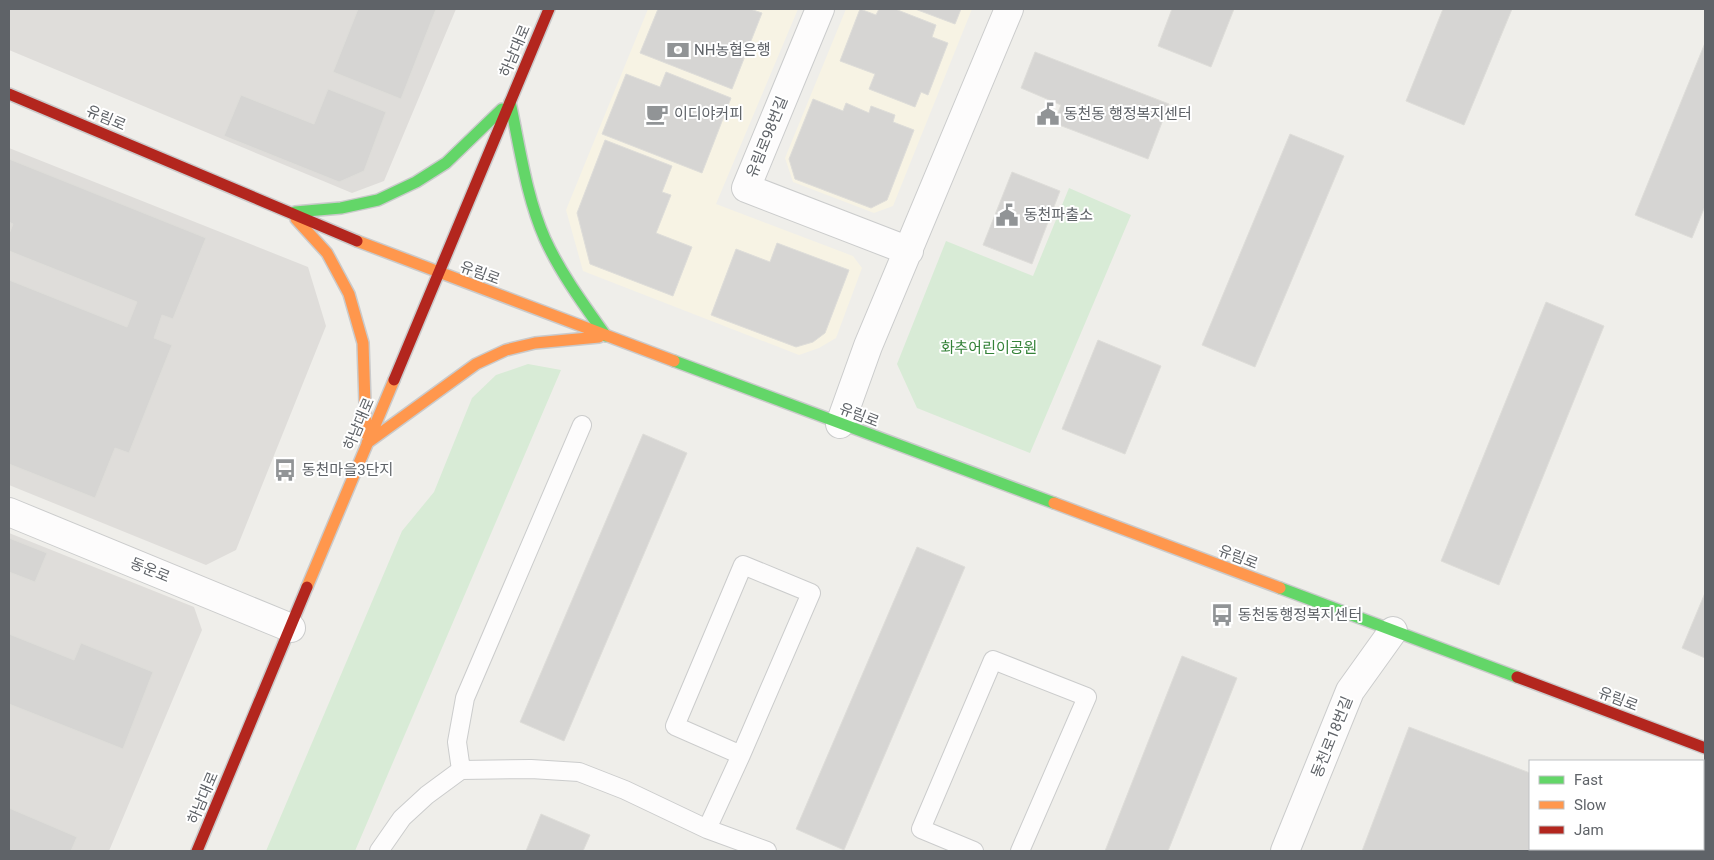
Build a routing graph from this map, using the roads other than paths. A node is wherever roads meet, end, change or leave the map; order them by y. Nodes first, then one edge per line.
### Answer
1 (549, 9) edge
2 (820, 9) edge
3 (1009, 9) edge
4 (9, 94) edge
5 (510, 102) junction
6 (291, 213) junction
7 (909, 251) junction
8 (438, 273) junction
9 (606, 336) junction
10 (840, 424) junction
11 (582, 425) dead end
12 (367, 443) junction
13 (9, 512) edge
14 (291, 628) junction
15 (1393, 631) junction
16 (1705, 748) edge
17 (741, 755) junction
18 (461, 770) junction
19 (707, 829) junction
20 (197, 851) edge
21 (379, 851) edge
22 (767, 851) edge
23 (974, 851) edge
24 (1020, 851) edge
25 (1285, 851) edge

1 - 5 street, 하남대로
2 - 7 street, 유림로98번길
3 - 7 street
4 - 6 street, 유림로
5 - 6 street
5 - 8 street, 하남대로
5 - 9 street
6 - 8 street, 유림로
6 - 12 street
7 - 10 street
8 - 9 street, 유림로
8 - 12 street, 하남대로
9 - 10 street, 유림로
9 - 12 street
10 - 15 street, 유림로
11 - 18 lane
12 - 14 street, 하남대로
13 - 14 street, 동운로
14 - 20 street, 하남대로
15 - 16 street, 유림로
15 - 25 street, 동천로18번길
17 - 17 lane
17 - 19 lane
18 - 19 lane
18 - 21 lane
19 - 22 lane
23 - 24 lane

